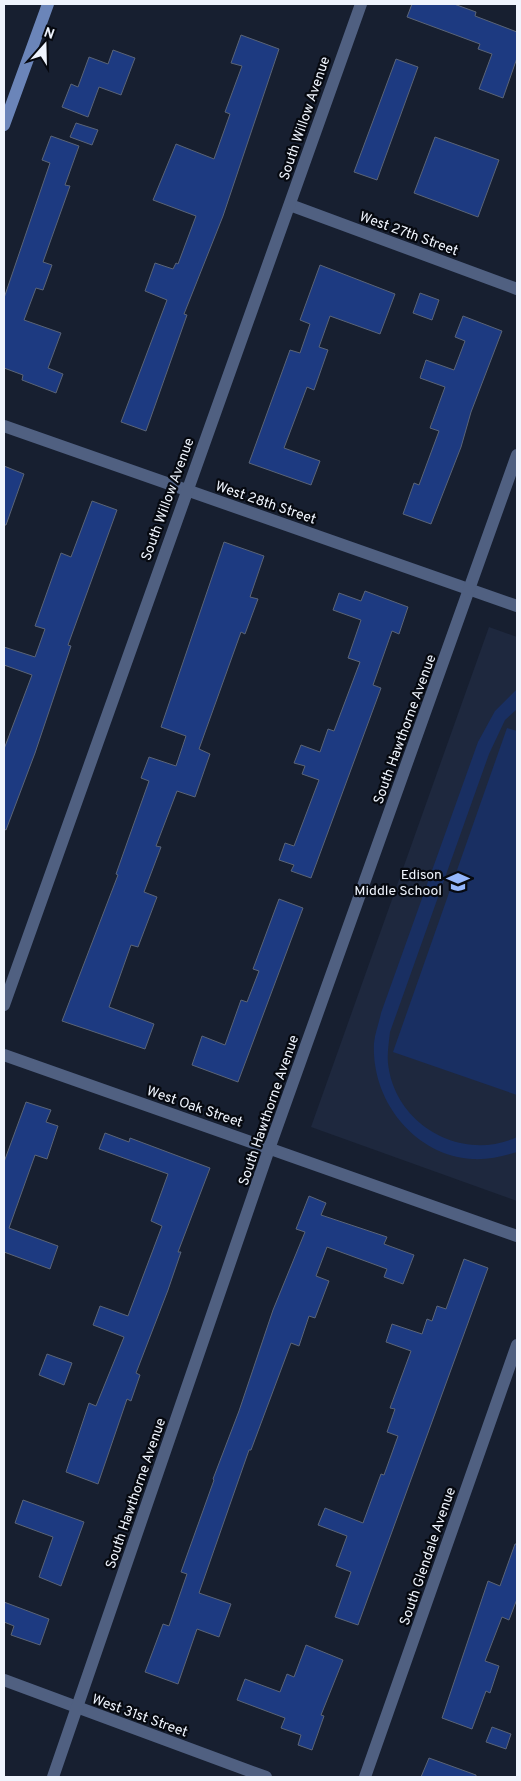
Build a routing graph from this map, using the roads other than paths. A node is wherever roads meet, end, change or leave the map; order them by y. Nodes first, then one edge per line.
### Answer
1 (48, 4) edge
2 (361, 4) edge
3 (4, 125) edge
4 (290, 205) junction
5 (517, 289) edge
6 (4, 426) edge
7 (517, 455) edge
8 (186, 490) junction
9 (470, 589) junction
10 (517, 606) edge
11 (4, 1005) edge
12 (4, 1055) edge
13 (269, 1149) junction
14 (517, 1236) edge
15 (517, 1345) edge
16 (4, 1680) edge
17 (77, 1708) junction
18 (53, 1777) edge
19 (266, 1777) edge
20 (365, 1777) edge

1 - 3 street
2 - 4 street, South Willow Avenue
4 - 5 street, West 27th Street
4 - 8 street, South Willow Avenue
6 - 8 street, West 28th Street
7 - 9 street, South Hawthorne Avenue
8 - 9 street, West 28th Street
8 - 11 street, South Willow Avenue
9 - 10 street, West 28th Street
9 - 13 street, South Hawthorne Avenue
12 - 13 street, West Oak Street
13 - 14 street, West Oak Street
13 - 17 street, South Hawthorne Avenue
15 - 20 street, South Glendale Avenue
16 - 17 street, West 31st Street
17 - 18 street, South Hawthorne Avenue
17 - 19 street, West 31st Street

